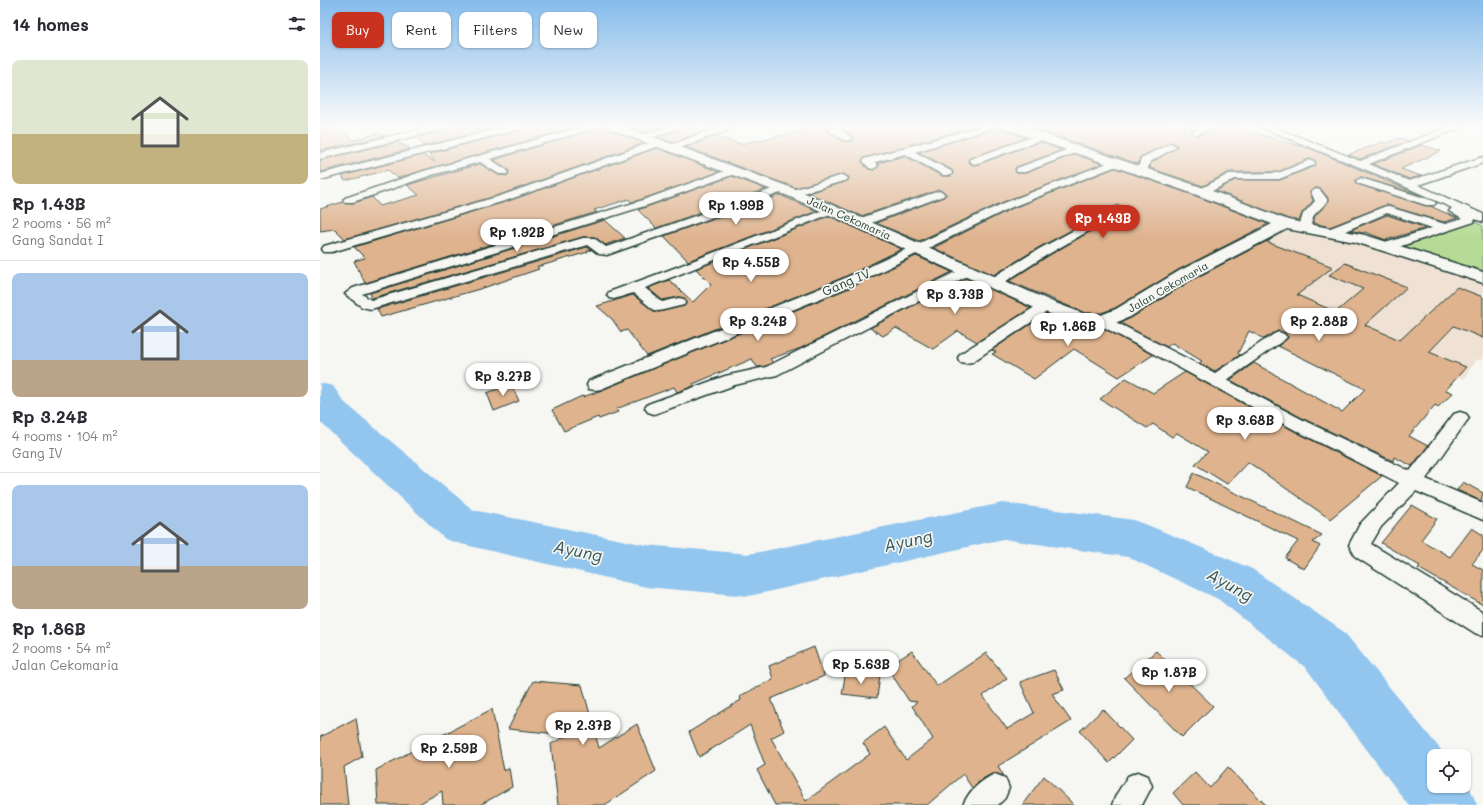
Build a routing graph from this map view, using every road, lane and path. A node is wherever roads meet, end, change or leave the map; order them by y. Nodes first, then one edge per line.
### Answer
1 (373, 164) edge
2 (461, 164) edge
3 (490, 164) edge
4 (609, 164) edge
5 (714, 164) edge
6 (871, 164) edge
7 (928, 164) edge
8 (1038, 164) edge
9 (1114, 164) edge
10 (1117, 164) edge
11 (1144, 164) edge
12 (1309, 164) edge
13 (1360, 164) edge
14 (1472, 164) edge
15 (873, 166) dead end
16 (1021, 170) dead end
17 (733, 171) junction
18 (503, 172) dead end
19 (1142, 172) junction
20 (947, 174) dead end
21 (320, 177) edge
22 (843, 178) dead end
23 (1361, 182) dead end
24 (1409, 184) junction
25 (788, 191) junction
26 (1202, 192) junction
27 (1316, 192) dead end
28 (939, 194) dead end
29 (348, 200) dead end
30 (1119, 209) dead end
31 (831, 210) junction
32 (1483, 218) edge
33 (859, 222) junction
34 (1285, 224) junction
35 (1306, 227) junction
36 (1444, 228) junction
37 (1332, 232) junction
38 (1386, 247) junction
39 (328, 249) dead end
40 (919, 249) junction
41 (968, 270) junction
42 (1483, 278) edge
43 (995, 282) junction
44 (635, 287) junction
45 (614, 295) dead end
46 (678, 302) dead end
47 (1046, 306) junction
48 (1103, 321) junction
49 (1279, 337) dead end
50 (966, 358) dead end
51 (1216, 380) junction
52 (595, 385) dead end
53 (654, 408) dead end
54 (1460, 418) dead end
55 (1412, 482) junction
56 (1483, 512) edge
57 (1483, 625) edge

1 - 21 street
2 - 29 street
3 - 18 street
4 - 39 street
5 - 17 street, Jalan Cekomaria
6 - 15 street
7 - 20 street
8 - 16 street
9 - 40 street, Gang IV
10 - 19 street
11 - 19 street
12 - 26 street
13 - 24 street
14 - 24 street
17 - 25 street, Jalan Cekomaria
17 - 25 street
19 - 26 street
22 - 25 street
23 - 36 street
24 - 32 street
25 - 31 street, Jalan Cekomaria
26 - 34 street
27 - 35 street
28 - 33 street
30 - 43 street
31 - 33 street, Jalan Cekomaria
31 - 44 street
33 - 40 street, Jalan Cekomaria
34 - 35 street
34 - 48 street, Jalan Cekomaria
35 - 37 street
36 - 37 street
36 - 38 street
37 - 38 street
38 - 42 street
40 - 41 street, Jalan Cekomaria
40 - 52 street, Gang IV
41 - 43 street, Jalan Cekomaria
41 - 53 street
43 - 47 street, Jalan Cekomaria
44 - 45 street
44 - 46 street
47 - 48 street, Jalan Cekomaria
47 - 50 street
48 - 51 street
49 - 51 street
51 - 55 street
54 - 55 street
55 - 56 street
55 - 57 street

